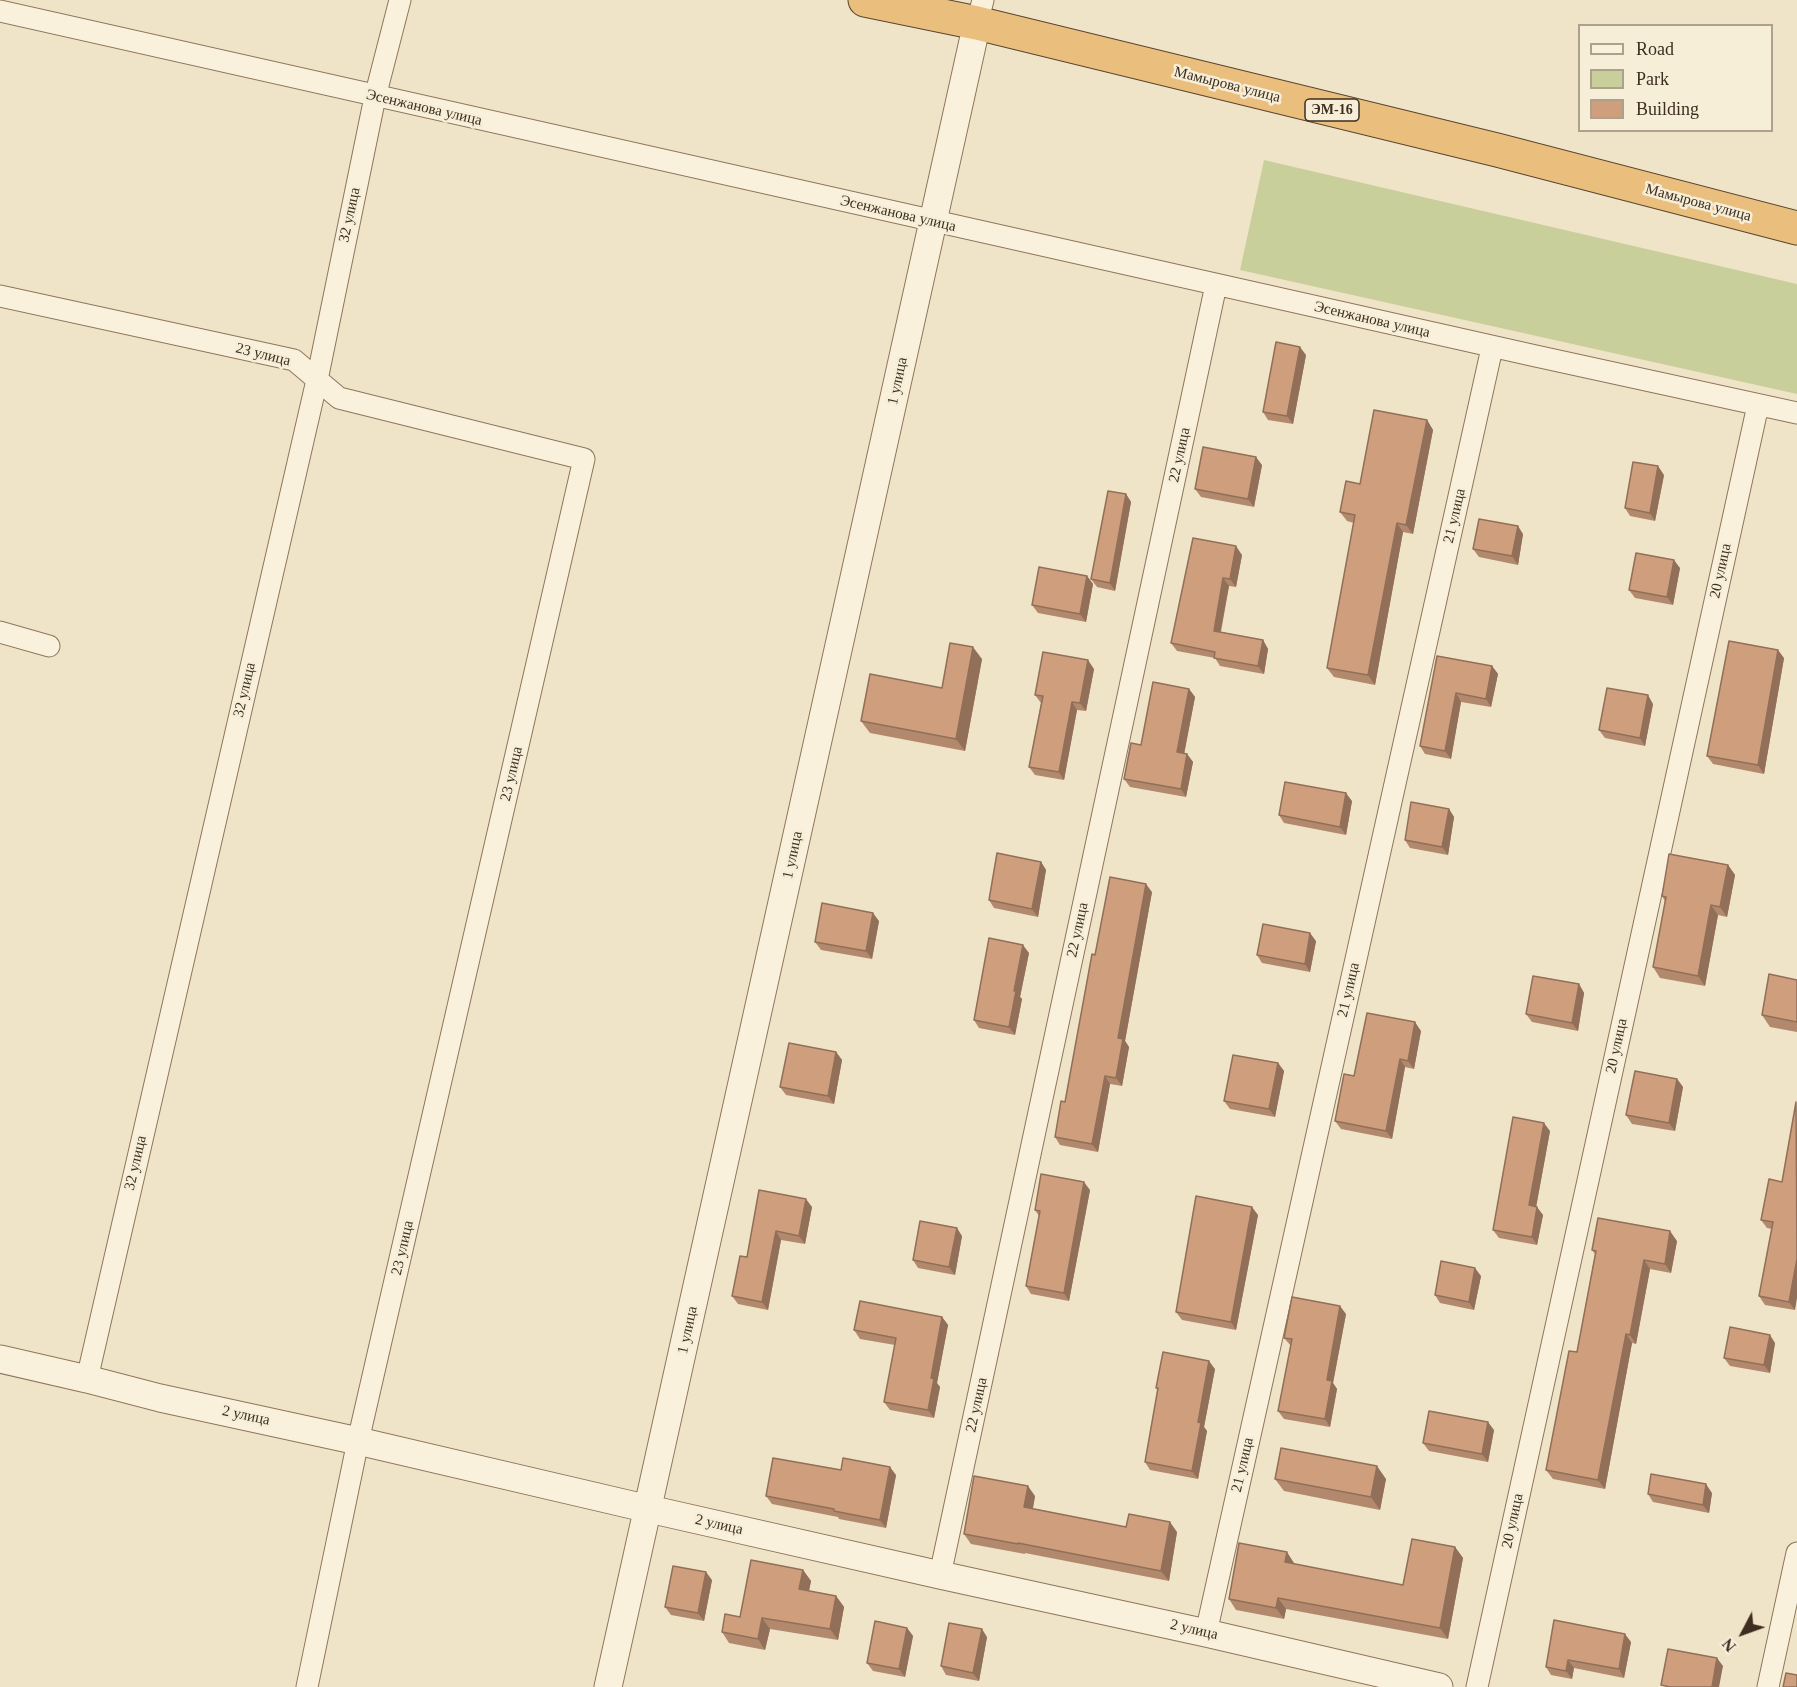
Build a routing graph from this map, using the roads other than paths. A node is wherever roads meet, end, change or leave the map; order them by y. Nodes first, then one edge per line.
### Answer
1 (400, 0) edge
2 (865, 0) edge
3 (0, 10) edge
4 (980, 12) edge
5 (375, 97) junction
6 (933, 222) junction
7 (1797, 228) edge
8 (1216, 285) junction
9 (0, 296) edge
10 (1492, 348) junction
11 (317, 380) junction
12 (1758, 405) junction
13 (1797, 413) edge
14 (0, 632) edge
15 (49, 645) dead end
16 (0, 1359) edge
17 (87, 1379) junction
18 (358, 1441) junction
19 (649, 1509) junction
20 (1797, 1553) edge
21 (940, 1575) junction
22 (1206, 1633) junction
23 (307, 1687) edge
24 (608, 1687) edge
25 (1440, 1687) edge
26 (1477, 1687) edge
27 (1768, 1687) edge

1 - 5 street, 32 улица
2 - 4 highway, Мамырова улица / ЭМ-16
3 - 5 street, Эсенжанова улица
4 - 6 street, 1 улица
4 - 7 highway, Мамырова улица / ЭМ-16
5 - 6 street, Эсенжанова улица
5 - 11 street, 32 улица
6 - 8 street, Эсенжанова улица
6 - 19 street, 1 улица
8 - 10 street, Эсенжанова улица
8 - 21 street, 22 улица
9 - 11 street, 23 улица
10 - 12 street, Эсенжанова улица
10 - 22 street, 21 улица
11 - 17 street, 32 улица
11 - 18 street, 23 улица
12 - 13 street, Эсенжанова улица
12 - 26 street, 20 улица
14 - 15 street
16 - 17 street, 2 улица
17 - 18 street, 2 улица
18 - 19 street, 2 улица
18 - 23 street, 23 улица
19 - 21 street, 2 улица
19 - 24 street, 1 улица
20 - 27 street
21 - 22 street, 2 улица
22 - 25 street, 2 улица

